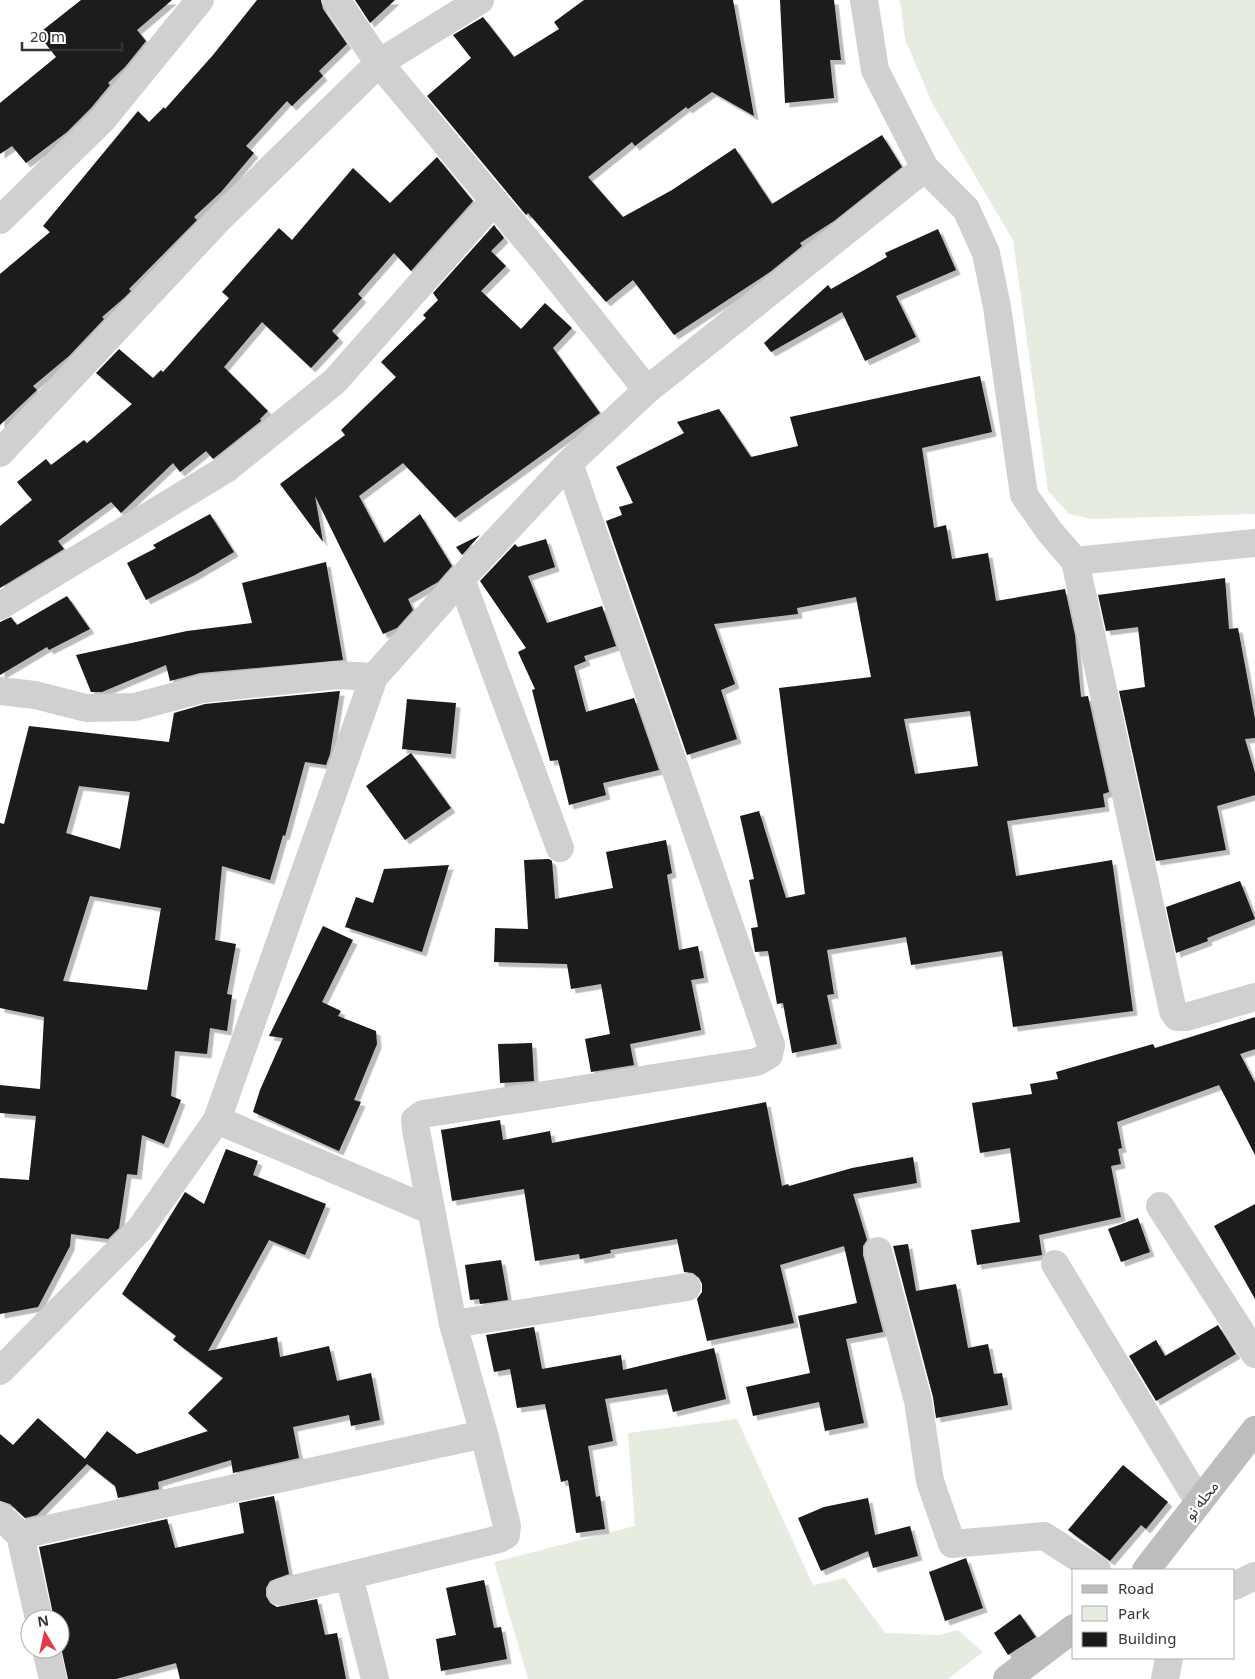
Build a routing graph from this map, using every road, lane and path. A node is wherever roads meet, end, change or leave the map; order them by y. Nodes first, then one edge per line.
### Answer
1 (200, 0) edge
2 (336, 0) edge
3 (480, 0) edge
4 (864, 0) edge
5 (379, 63) junction
6 (925, 168) junction
7 (494, 201) junction
8 (0, 220) edge
9 (647, 390) junction
10 (0, 453) edge
11 (569, 464) junction
12 (1255, 543) edge
13 (1076, 561) junction
14 (461, 579) junction
15 (0, 606) edge
16 (374, 677) junction
17 (0, 691) edge
18 (560, 848) dead end
19 (1255, 997) edge
20 (217, 1120) junction
21 (1160, 1206) dead end
22 (430, 1210) junction
23 (878, 1251) dead end
24 (1055, 1264) dead end
25 (688, 1287) dead end
26 (453, 1324) junction
27 (1255, 1354) edge
28 (0, 1371) edge
29 (1255, 1430) edge
30 (484, 1434) junction
31 (1199, 1502) junction
32 (0, 1516) edge
33 (20, 1535) junction
34 (1095, 1569) edge
35 (1147, 1569) edge
36 (349, 1576) junction
37 (1255, 1576) edge
38 (1235, 1586) edge
39 (281, 1592) dead end
40 (37, 1609) edge
41 (1072, 1630) edge
42 (48, 1659) edge
43 (1169, 1659) edge
44 (53, 1679) edge
45 (375, 1679) edge
46 (1007, 1679) edge
47 (1165, 1679) edge

1 - 8 street
2 - 5 street
3 - 5 street
4 - 6 street
5 - 7 street
5 - 10 street
6 - 9 street
6 - 13 street
7 - 9 street
7 - 15 street
9 - 11 street
11 - 14 street
11 - 22 street
12 - 13 street
13 - 19 street
14 - 16 street
14 - 18 street
16 - 17 street
16 - 20 street
20 - 22 street
20 - 28 street
21 - 27 street
22 - 26 street
23 - 34 street
24 - 31 street
25 - 26 street
26 - 30 street
29 - 31 street, محله نو
30 - 33 street
30 - 36 street
31 - 35 street, محله نو
32 - 33 street
33 - 40 street
36 - 39 street
36 - 45 street
37 - 38 street
41 - 46 street
42 - 44 street
43 - 47 street

